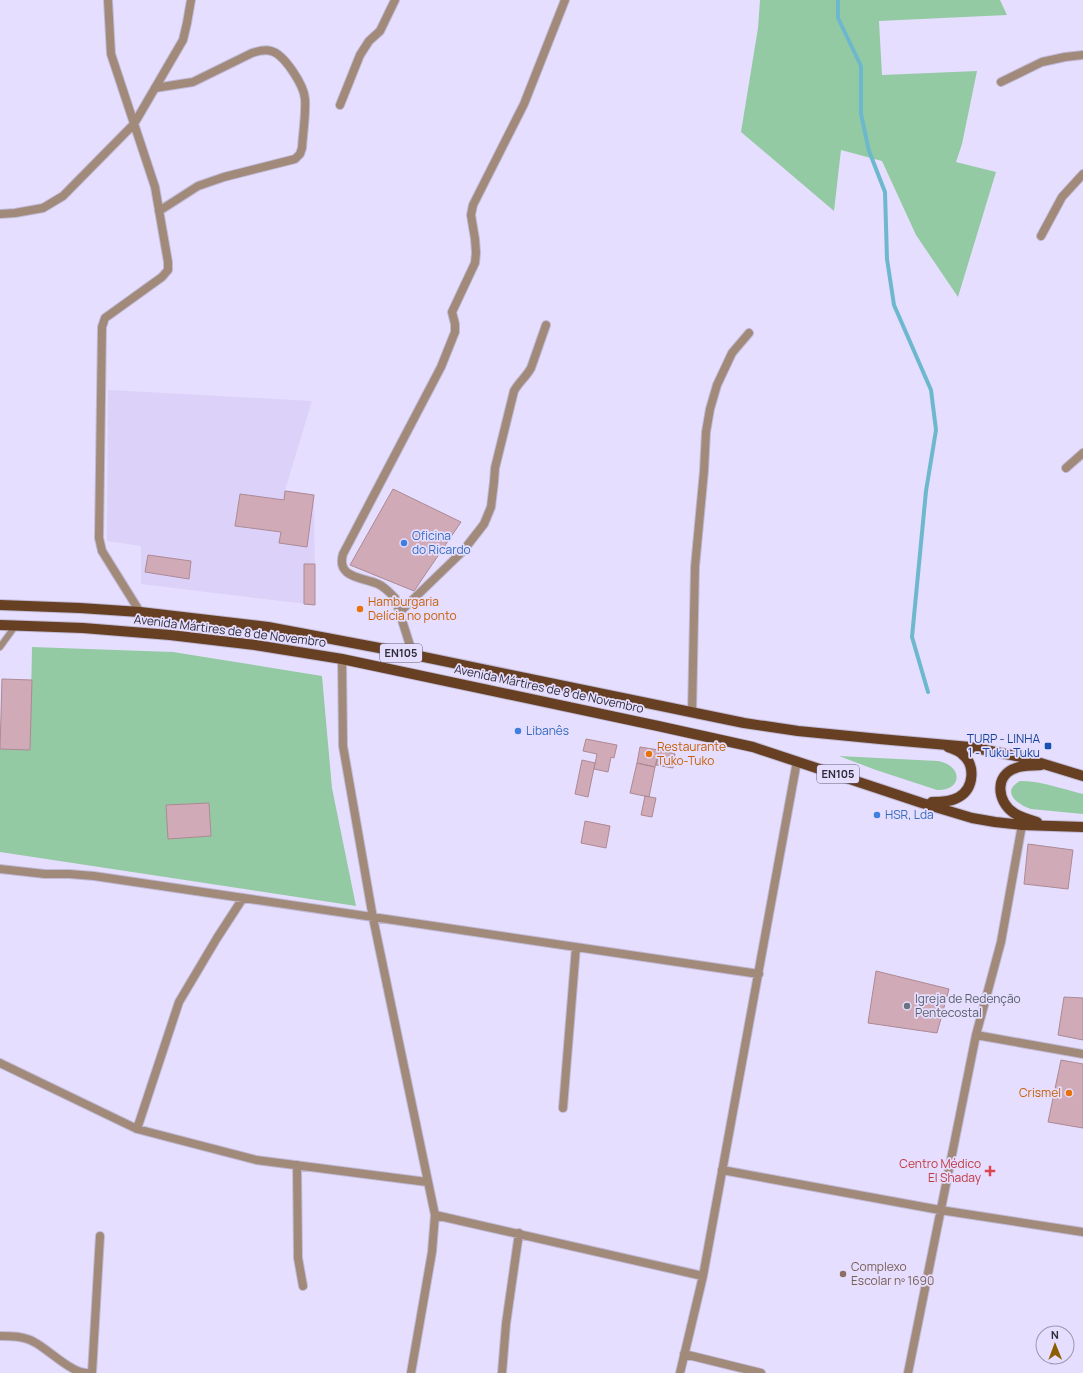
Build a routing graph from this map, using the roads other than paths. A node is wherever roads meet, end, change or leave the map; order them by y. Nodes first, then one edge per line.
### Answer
1 (108, 0) edge
2 (191, 0) edge
3 (395, 0) edge
4 (565, 0) edge
5 (1083, 55) edge
6 (1001, 82) dead end
7 (155, 88) junction
8 (340, 105) dead end
9 (134, 124) junction
10 (1083, 174) edge
11 (159, 210) junction
12 (0, 214) edge
13 (1040, 236) dead end
14 (546, 325) dead end
15 (749, 333) dead end
16 (1083, 453) edge
17 (1066, 468) dead end
18 (0, 605) edge
19 (140, 612) junction
20 (401, 612) junction
21 (0, 625) edge
22 (16, 625) junction
23 (0, 647) edge
24 (413, 655) junction
25 (342, 659) junction
26 (692, 713) junction
27 (943, 744) junction
28 (797, 761) junction
29 (1047, 764) junction
30 (1083, 776) edge
31 (922, 803) junction
32 (1022, 825) junction
33 (1045, 825) junction
34 (1083, 827) edge
35 (0, 869) edge
36 (242, 898) junction
37 (373, 918) junction
38 (576, 947) junction
39 (758, 974) junction
40 (976, 1035) junction
41 (1083, 1054) edge
42 (0, 1063) edge
43 (563, 1108) dead end
44 (136, 1129) junction
45 (297, 1165) junction
46 (722, 1170) junction
47 (427, 1182) junction
48 (940, 1210) junction
49 (435, 1215) junction
50 (1083, 1232) edge
51 (519, 1233) junction
52 (100, 1236) dead end
53 (703, 1276) junction
54 (303, 1286) dead end
55 (0, 1336) edge
56 (684, 1354) junction
57 (86, 1373) edge
58 (92, 1373) edge
59 (411, 1373) edge
60 (502, 1373) edge
61 (680, 1373) edge
62 (761, 1373) edge
63 (908, 1373) edge

1 - 9 street
2 - 7 street
3 - 8 street
4 - 20 street
5 - 6 street
7 - 9 street
7 - 11 street
9 - 11 street
9 - 12 street
10 - 13 street
11 - 19 street
14 - 20 street
15 - 26 street
16 - 17 street
18 - 19 main road, Avenida Mártires de 8 de Novembro / EN105
19 - 24 main road, Avenida Mártires de 8 de Novembro / EN105
20 - 24 street
21 - 22 main road, Avenida Mártires de 8 de Novembro / EN105
22 - 23 lane
22 - 25 main road, Avenida Mártires de 8 de Novembro / EN105
24 - 26 main road, Avenida Mártires de 8 de Novembro / EN105
25 - 28 main road, Avenida Mártires de 8 de Novembro / EN105
25 - 37 street
26 - 27 main road, Avenida Mártires de 8 de Novembro / EN105
27 - 29 main road, Avenida Mártires de 8 de Novembro / EN105
27 - 31 main road
28 - 31 main road, Avenida Mártires de 8 de Novembro / EN105
28 - 39 street
29 - 30 main road, Avenida Mártires de 8 de Novembro / EN105
29 - 33 main road
31 - 32 main road, Avenida Mártires de 8 de Novembro / EN105
32 - 33 main road, Avenida Mártires de 8 de Novembro / EN105
32 - 40 street
33 - 34 main road, Avenida Mártires de 8 de Novembro / EN105
35 - 36 street
36 - 37 street
36 - 44 street
37 - 38 street
37 - 47 street
38 - 39 street
38 - 43 street
39 - 46 street
40 - 41 street
40 - 48 street
42 - 44 street
44 - 45 street
45 - 47 street
45 - 54 street
46 - 48 street
46 - 53 street
47 - 49 street
48 - 50 street
48 - 63 street
49 - 51 street
49 - 59 street
51 - 53 street
51 - 60 street
52 - 58 street
53 - 56 street
55 - 57 street
56 - 61 street
56 - 62 street

